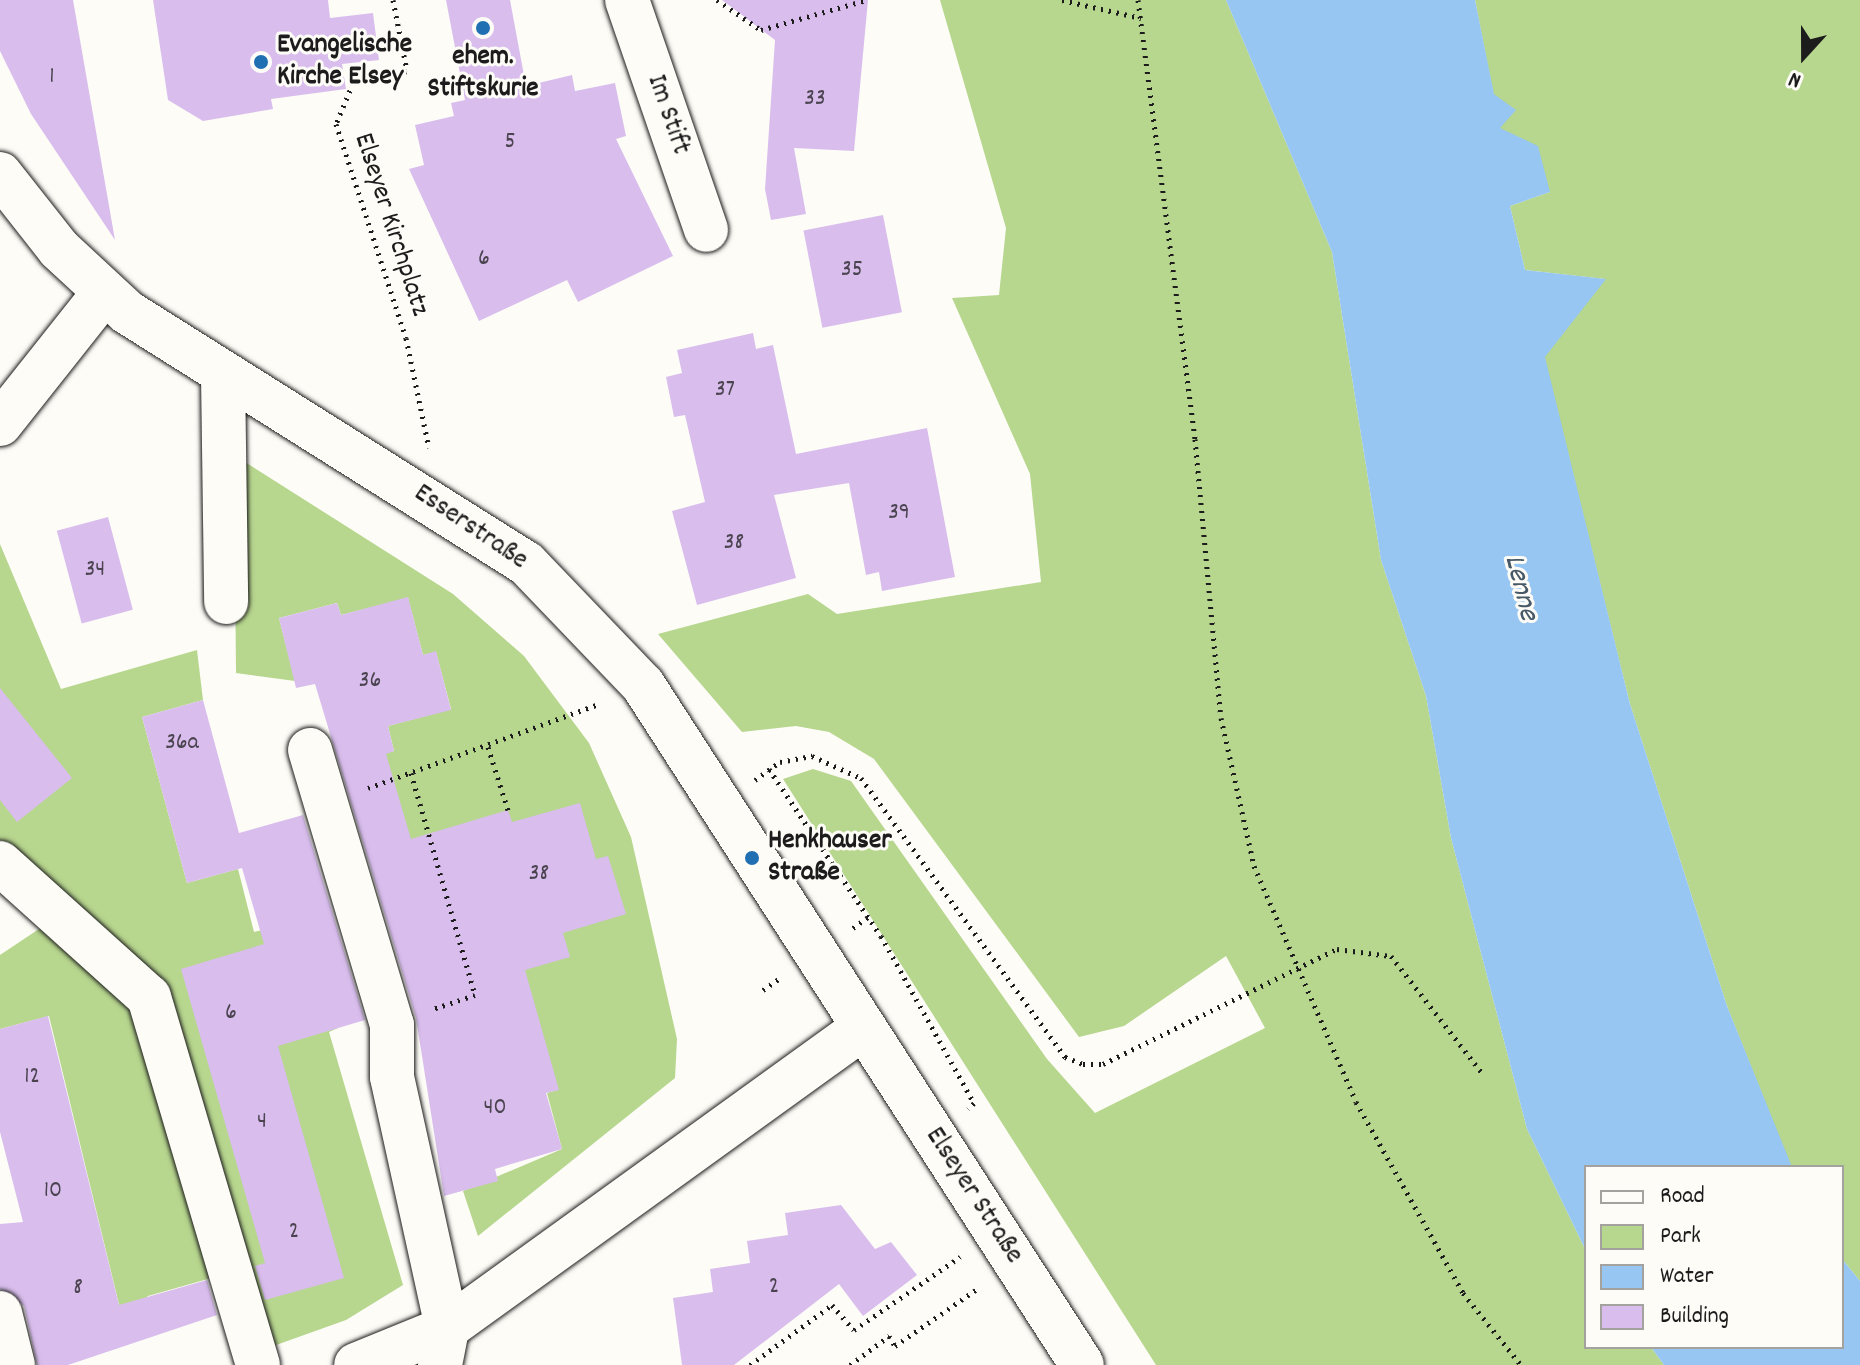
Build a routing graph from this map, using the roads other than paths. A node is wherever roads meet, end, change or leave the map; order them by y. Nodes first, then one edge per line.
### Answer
1 (627, 0) edge
2 (0, 174) edge
3 (706, 230) dead end
4 (104, 293) junction
5 (223, 374) junction
6 (0, 424) edge
7 (226, 602) dead end
8 (310, 750) dead end
9 (8, 882) edge
10 (863, 1028) junction
11 (0, 1313) edge
12 (443, 1347) edge
13 (13, 1365) edge
14 (258, 1365) edge
15 (356, 1365) edge
16 (1082, 1365) edge

1 - 3 main road, Im Stift
2 - 4 main road, Esserstraße
4 - 5 main road, Esserstraße
4 - 6 main road
5 - 7 main road
5 - 10 main road, Esserstraße
8 - 12 main road
9 - 14 main road
10 - 12 main road
10 - 16 main road, Elseyer Straße
11 - 13 main road
12 - 15 main road

